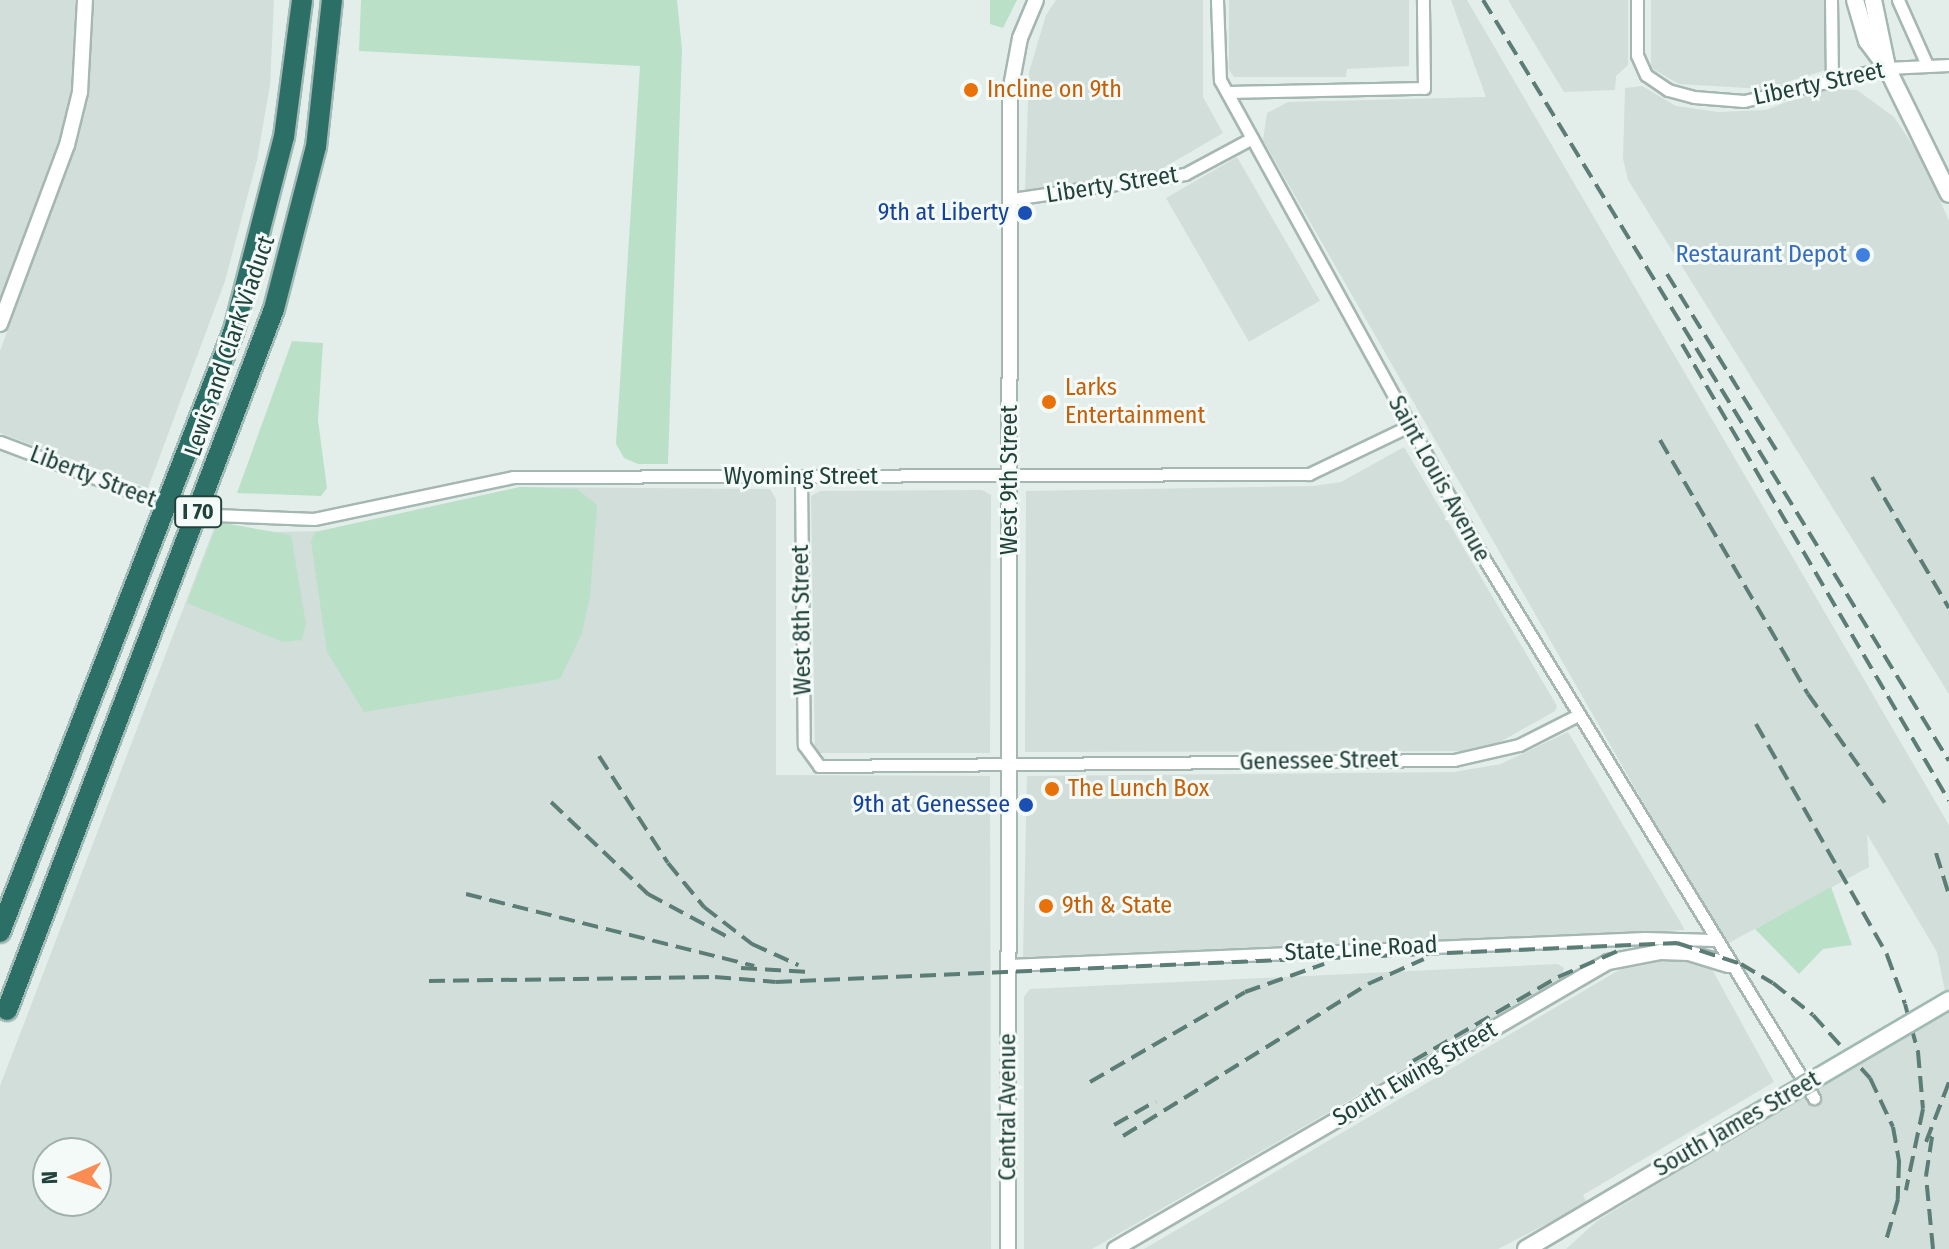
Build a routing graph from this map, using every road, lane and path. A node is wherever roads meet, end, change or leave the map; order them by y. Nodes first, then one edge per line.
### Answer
1 (85, 0) edge
2 (302, 0) edge
3 (332, 0) edge
4 (1036, 0) edge
5 (1217, 0) edge
6 (1423, 0) edge
7 (1637, 0) edge
8 (1831, 0) edge
9 (1855, 0) edge
10 (1873, 0) edge
11 (1898, 0) edge
12 (1927, 65) junction
13 (1949, 65) edge
14 (1887, 68) junction
15 (1832, 78) junction
16 (1227, 92) junction
17 (1252, 138) junction
18 (1949, 194) edge
19 (1012, 199) junction
20 (0, 324) edge
21 (1409, 426) junction
22 (0, 442) edge
23 (1009, 476) junction
24 (801, 477) junction
25 (187, 509) joint
26 (1578, 715) junction
27 (812, 761) joint
28 (1009, 764) junction
29 (0, 932) edge
30 (1713, 940) junction
31 (1009, 965) junction
32 (1728, 965) junction
33 (1949, 1000) edge
34 (7, 1010) dead end
35 (1814, 1098) dead end
36 (1008, 1249) edge
37 (1115, 1249) edge
38 (1526, 1249) edge

1 - 20 street
2 - 29 highway, Lewis and Clark Viaduct / I 70, bridge
3 - 34 highway, Lewis and Clark Viaduct / I 70, bridge
4 - 19 street, West 9th Street
5 - 16 street, Saint Louis Avenue
6 - 16 street
7 - 15 street, Liberty Street
8 - 15 street
9 - 14 main road
10 - 14 main road
11 - 12 street
12 - 13 street, Liberty Street
12 - 14 street, Liberty Street
14 - 15 street, Liberty Street
14 - 18 main road
16 - 17 street, Saint Louis Avenue
17 - 19 street, Liberty Street
17 - 21 street, Saint Louis Avenue
19 - 23 street, West 9th Street
21 - 23 street, Wyoming Street
21 - 26 street, Saint Louis Avenue
22 - 25 street, Liberty Street
23 - 24 street, Wyoming Street
23 - 28 street, West 9th Street
24 - 25 street, Wyoming Street
24 - 27 street, West 8th Street
26 - 28 street, Genessee Street
26 - 30 street, Saint Louis Avenue
27 - 28 street, Genessee Street
28 - 31 street, West 9th Street
30 - 31 street, State Line Road
30 - 32 street, Saint Louis Avenue
31 - 36 street, Central Avenue
32 - 35 street, Saint Louis Avenue
32 - 37 street, South Ewing Street
33 - 38 main road, South James Street, bridge

